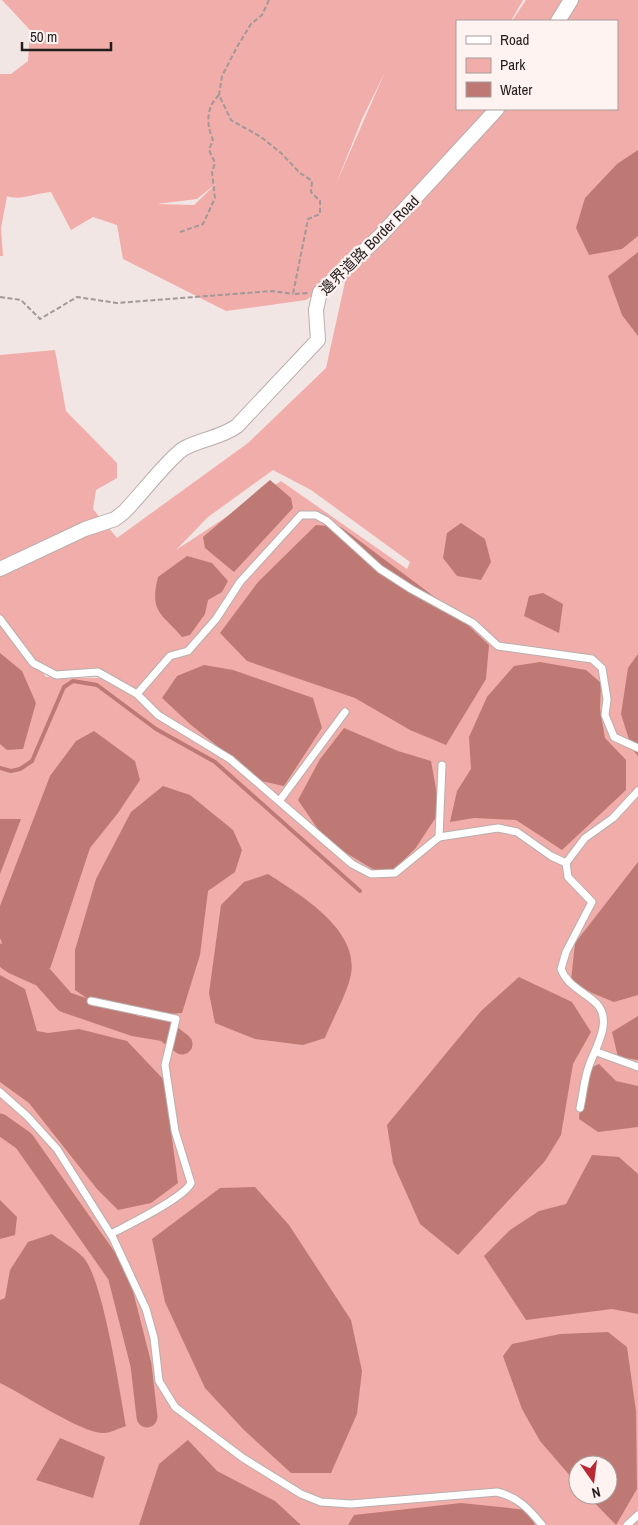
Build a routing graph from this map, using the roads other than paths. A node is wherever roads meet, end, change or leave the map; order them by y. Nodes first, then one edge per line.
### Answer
1 (571, 0) edge
2 (559, 20) edge
3 (497, 110) edge
4 (0, 569) edge
5 (0, 619) edge
6 (137, 694) junction
7 (345, 712) dead end
8 (638, 748) edge
9 (442, 765) dead end
10 (638, 791) edge
11 (280, 800) junction
12 (439, 837) junction
13 (566, 863) junction
14 (91, 1001) dead end
15 (597, 1052) junction
16 (638, 1067) edge
17 (0, 1092) edge
18 (580, 1108) dead end
19 (111, 1234) junction
20 (638, 1515) edge
21 (542, 1525) edge
22 (627, 1525) edge

1 - 2 street
3 - 4 street, 邊界道路 Border Road
5 - 6 lane
6 - 8 lane
6 - 11 lane
7 - 11 lane
9 - 12 lane
10 - 13 lane
11 - 12 lane
12 - 13 lane
13 - 15 lane
14 - 19 lane
15 - 16 lane
15 - 18 lane
17 - 19 lane
19 - 21 lane
20 - 22 lane

